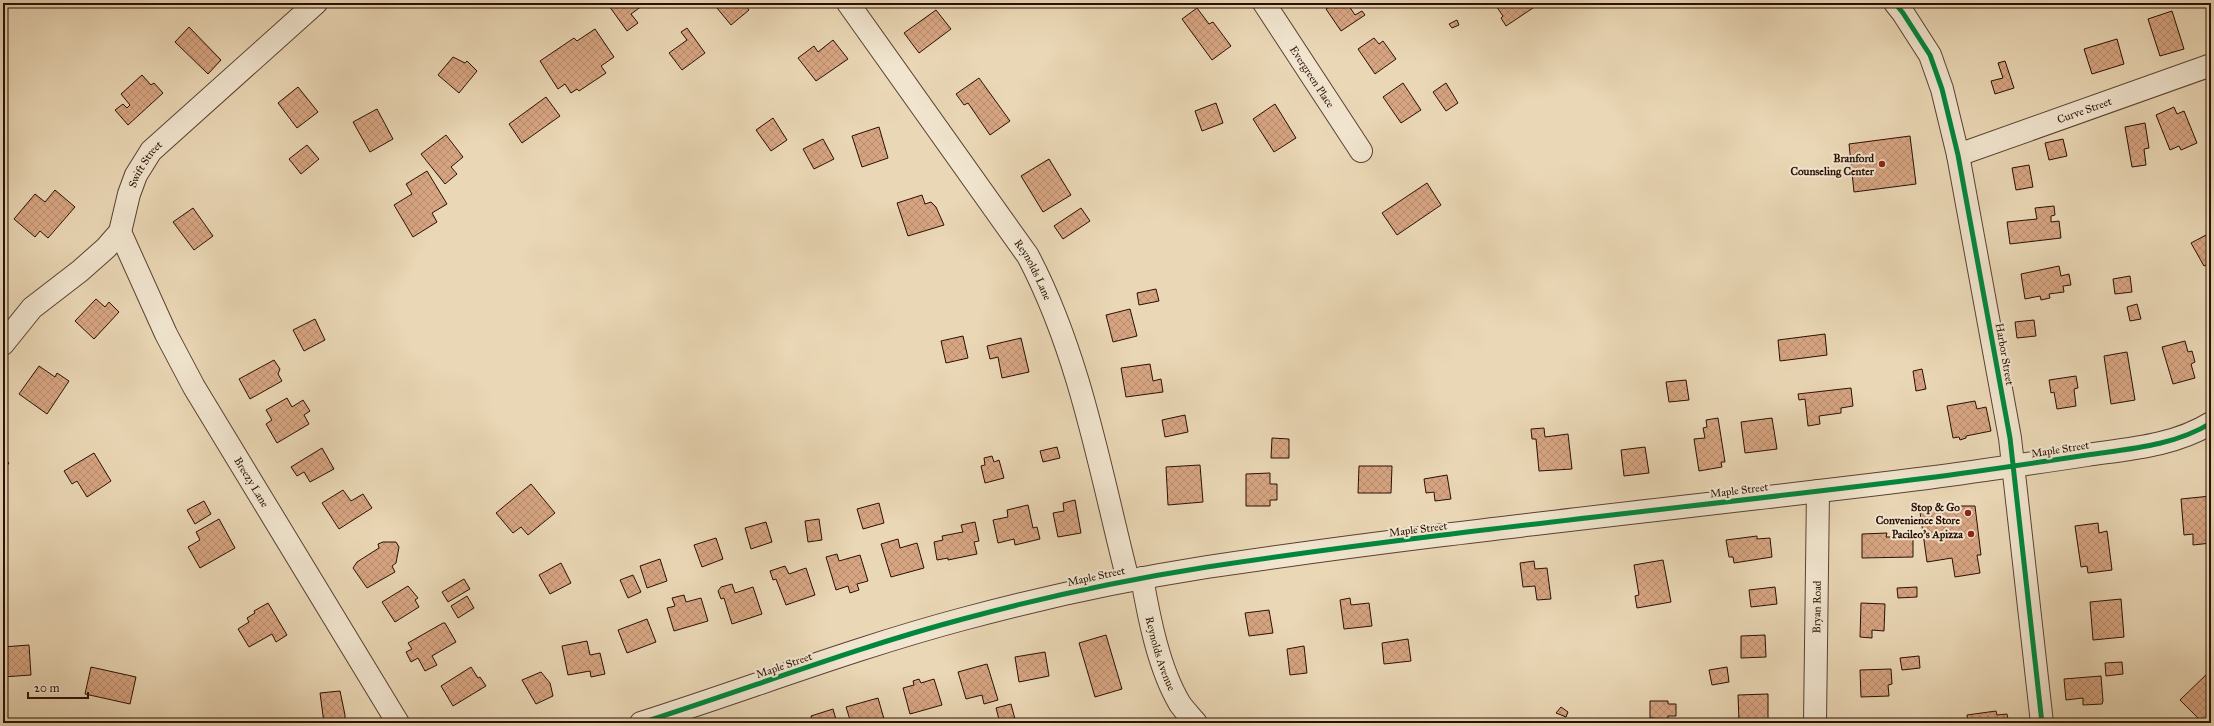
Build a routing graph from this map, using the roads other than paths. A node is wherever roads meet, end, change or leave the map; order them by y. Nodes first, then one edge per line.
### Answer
1 (316, 3) edge
2 (848, 3) edge
3 (1264, 3) edge
4 (1895, 3) edge
5 (2211, 65) edge
6 (1360, 151) dead end
7 (1958, 155) junction
8 (120, 232) junction
9 (3, 344) edge
10 (2211, 423) edge
11 (2014, 467) junction
12 (1818, 491) junction
13 (1135, 579) junction
14 (686, 716) edge
15 (398, 723) edge
16 (640, 723) edge
17 (1196, 723) edge
18 (1815, 723) edge
19 (2042, 723) edge

1 - 8 street, Swift Street
2 - 13 street, Reynolds Lane
3 - 6 street, Evergreen Place
4 - 7 street, Harbor Street
5 - 7 street, Curve Street
7 - 11 street, Harbor Street
8 - 9 street
8 - 15 street, Breezy Lane
10 - 11 street, Maple Street
11 - 12 street, Maple Street
11 - 19 street, Harbor Street
12 - 13 street, Maple Street
12 - 18 street, Bryan Road
13 - 14 street, Maple Street
13 - 17 street, Reynolds Avenue
14 - 16 street, Maple Street

